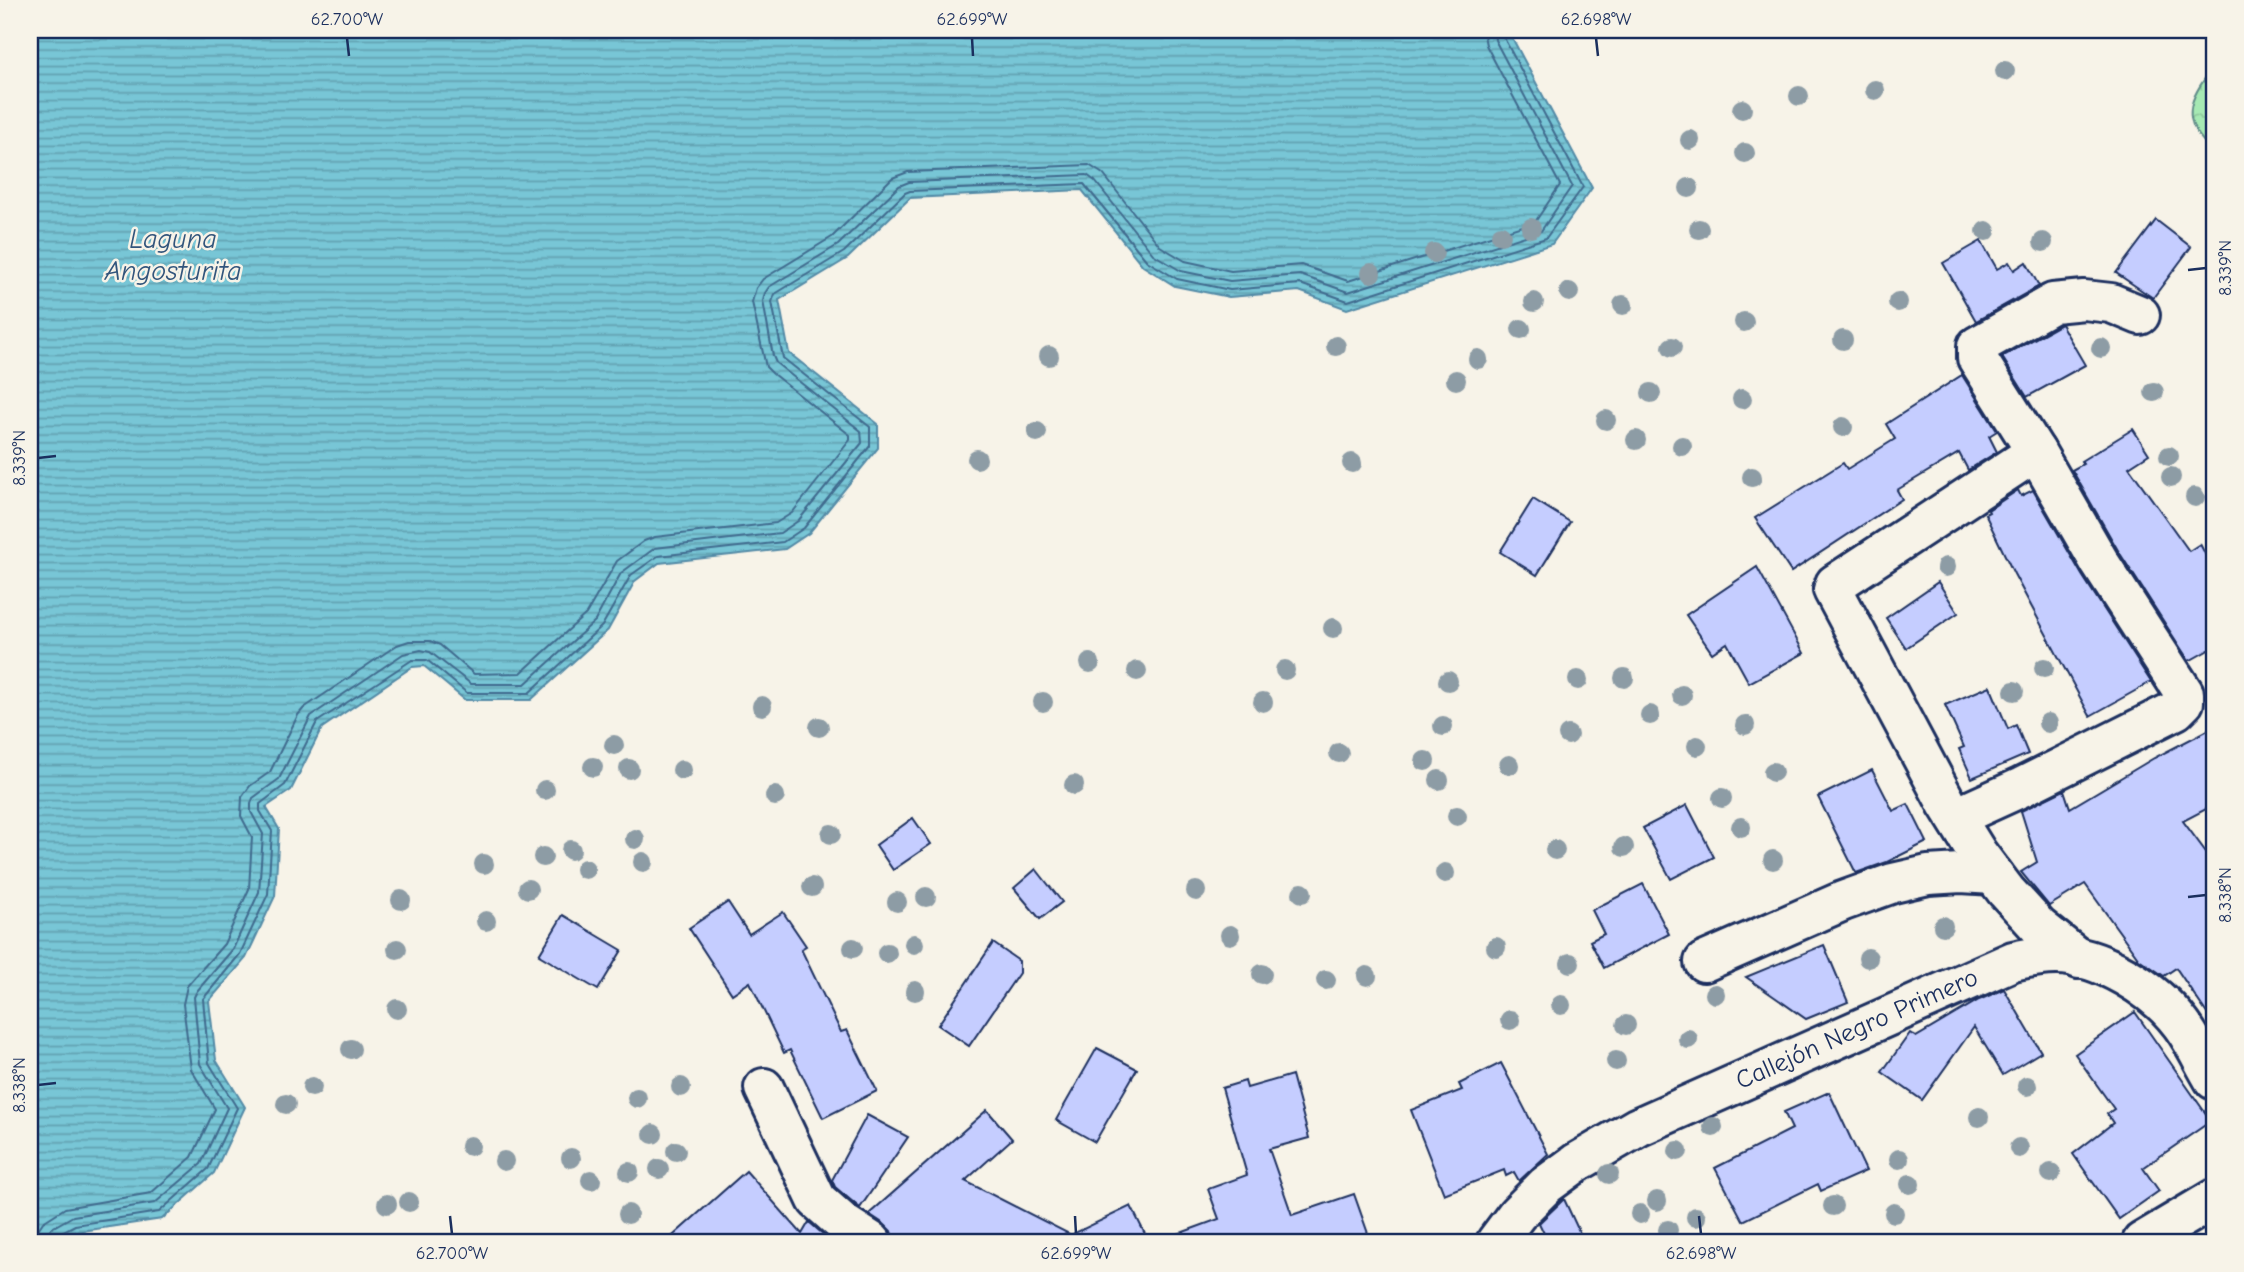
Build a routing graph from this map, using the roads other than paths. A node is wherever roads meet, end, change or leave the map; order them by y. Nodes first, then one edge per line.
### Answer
1 (2140, 315) dead end
2 (2036, 452) junction
3 (1956, 817) junction
4 (1994, 875) junction
5 (2079, 959) junction
6 (1704, 962) dead end
7 (2214, 1080) edge
8 (764, 1088) dead end
9 (2214, 1199) edge
10 (872, 1242) edge
11 (1496, 1242) edge
12 (2142, 1242) edge

1 - 2 street
2 - 3 street
2 - 3 street
3 - 4 street
4 - 5 street
4 - 6 street
5 - 7 street, Callejón Negro Primero
5 - 11 street, Callejón Negro Primero
8 - 10 street
9 - 12 street

